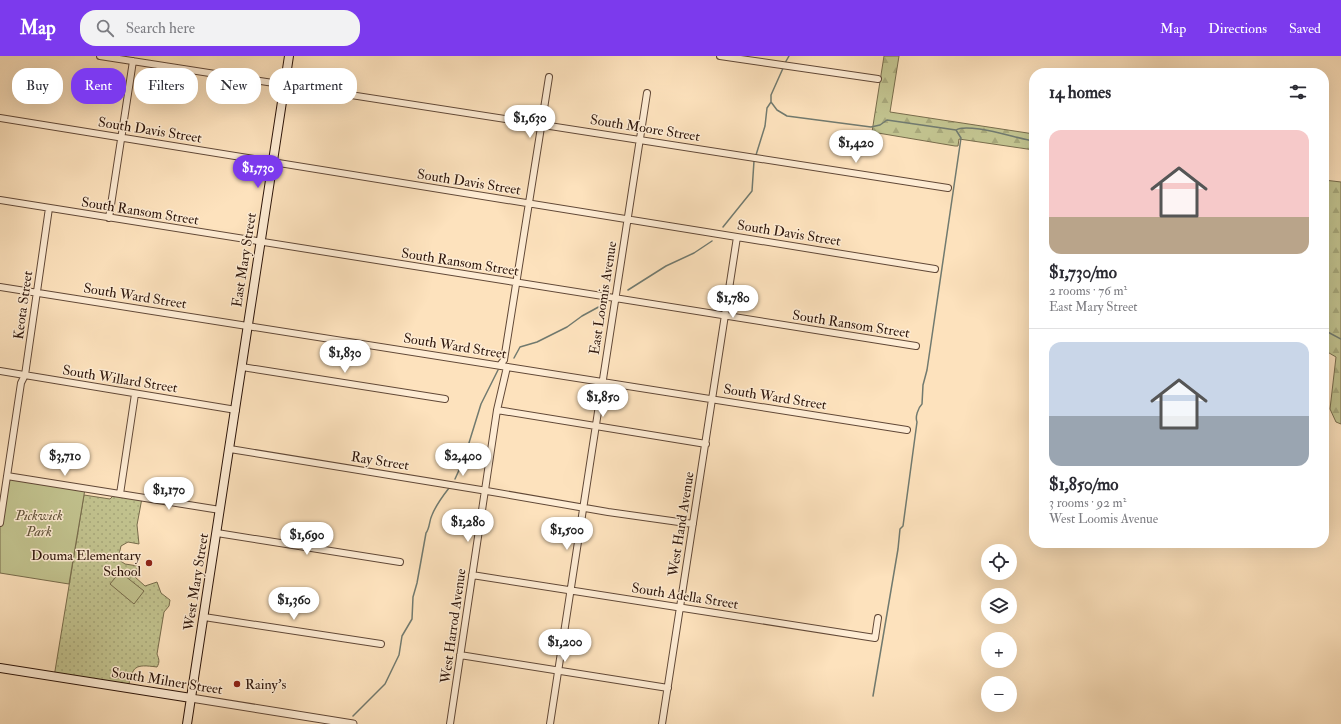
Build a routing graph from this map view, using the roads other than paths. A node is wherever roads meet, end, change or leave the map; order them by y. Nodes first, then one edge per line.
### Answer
1 (100, 56) edge
2 (289, 56) edge
3 (720, 56) edge
4 (133, 61) junction
5 (287, 68) edge
6 (549, 77) dead end
7 (878, 79) dead end
8 (269, 82) edge
9 (647, 93) dead end
10 (357, 96) edge
11 (282, 104) edge
12 (0, 118) edge
13 (541, 124) junction
14 (121, 138) junction
15 (640, 140) junction
16 (273, 162) junction
17 (948, 188) dead end
18 (0, 200) edge
19 (529, 203) junction
20 (49, 208) junction
21 (109, 218) junction
22 (628, 219) junction
23 (737, 237) junction
24 (260, 242) junction
25 (935, 269) dead end
26 (516, 283) junction
27 (0, 287) edge
28 (37, 292) junction
29 (615, 298) junction
30 (724, 316) junction
31 (248, 326) junction
32 (916, 346) dead end
33 (500, 365) junction
34 (507, 366) junction
35 (242, 367) junction
36 (0, 372) edge
37 (25, 375) junction
38 (602, 382) junction
39 (135, 394) junction
40 (445, 399) dead end
41 (712, 399) junction
42 (236, 410) junction
43 (497, 410) junction
44 (596, 426) junction
45 (907, 430) dead end
46 (706, 444) junction
47 (230, 449) junction
48 (7, 476) junction
49 (486, 491) junction
50 (120, 494) junction
51 (583, 507) junction
52 (220, 510) junction
53 (0, 519) edge
54 (0, 522) edge
55 (693, 524) junction
56 (217, 533) junction
57 (400, 562) dead end
58 (472, 575) junction
59 (570, 590) junction
60 (680, 607) junction
61 (204, 617) junction
62 (878, 618) dead end
63 (381, 644) dead end
64 (460, 656) junction
65 (0, 668) edge
66 (558, 671) junction
67 (668, 688) junction
68 (192, 698) junction
69 (187, 724) edge
70 (352, 724) edge
71 (450, 724) edge
72 (550, 724) edge
73 (662, 724) edge

1 - 4 street, South Moore Street
2 - 5 main road, East Mary Street
3 - 7 street
4 - 8 street, South Moore Street
4 - 14 street
6 - 13 street
9 - 15 street, East Loomis Avenue
10 - 13 street, South Moore Street
11 - 16 main road, East Mary Street
12 - 14 street, South Davis Street
13 - 15 street, South Moore Street
13 - 19 street
14 - 16 street, South Davis Street
14 - 21 street
15 - 17 street, South Moore Street
15 - 22 street, East Loomis Avenue
16 - 19 street, South Davis Street
16 - 24 main road, East Mary Street
18 - 20 street, South Ransom Street
19 - 22 street, South Davis Street
19 - 26 street
20 - 21 street, South Ransom Street
20 - 28 street, Keota Street
21 - 24 street, South Ransom Street
22 - 23 street, South Davis Street
22 - 29 street, East Loomis Avenue
23 - 25 street, South Davis Street
23 - 30 street, West Hand Avenue
24 - 26 street, South Ransom Street
24 - 31 main road, East Mary Street
26 - 29 street, South Ransom Street
26 - 33 street
27 - 28 street, South Ward Street
28 - 31 street, South Ward Street
28 - 37 street, Keota Street
29 - 30 street, South Ransom Street
29 - 38 street, East Loomis Avenue
30 - 32 street, South Ransom Street
30 - 41 street, West Hand Avenue
31 - 33 street, South Ward Street
31 - 35 main road, West Mary Street
33 - 34 street, South Ward Street
34 - 38 street, South Ward Street
34 - 43 street, West Harrod Avenue
35 - 40 street
35 - 42 main road, West Mary Street
36 - 37 street, South Willard Street
37 - 39 street, South Willard Street
37 - 48 street, Keota Street
38 - 41 street, South Ward Street
38 - 44 street, East Loomis Avenue
39 - 42 street, South Willard Street
39 - 50 street
41 - 45 street, South Ward Street
41 - 46 street, West Hand Avenue
42 - 47 main road, West Mary Street
43 - 44 street
43 - 49 street, West Harrod Avenue
44 - 46 street
44 - 51 street, East Loomis Avenue
46 - 55 street, West Hand Avenue
47 - 49 street, Ray Street
47 - 52 main road, West Mary Street
48 - 50 street
48 - 53 street, Keota Street
49 - 51 street, Ray Street
49 - 58 street, West Harrod Avenue
50 - 52 street
51 - 55 street, Ray Street
51 - 59 street, East Loomis Avenue
52 - 56 main road, West Mary Street
53 - 54 street, Keota Street
55 - 60 street, West Hand Avenue
56 - 57 street
56 - 61 main road, West Mary Street
58 - 59 street, South Adella Street
58 - 64 street, West Harrod Avenue
59 - 60 street, South Adella Street
59 - 66 street, East Loomis Avenue
60 - 62 street, South Adella Street
60 - 67 street, West Hand Avenue
61 - 63 street
61 - 68 main road, West Mary Street
64 - 66 street
64 - 71 street, West Harrod Avenue
65 - 68 main road, South Milner Street
66 - 67 street
66 - 72 street, East Loomis Avenue
67 - 73 street, West Hand Avenue
68 - 69 main road, West Mary Street
68 - 70 street, South Milner Street

